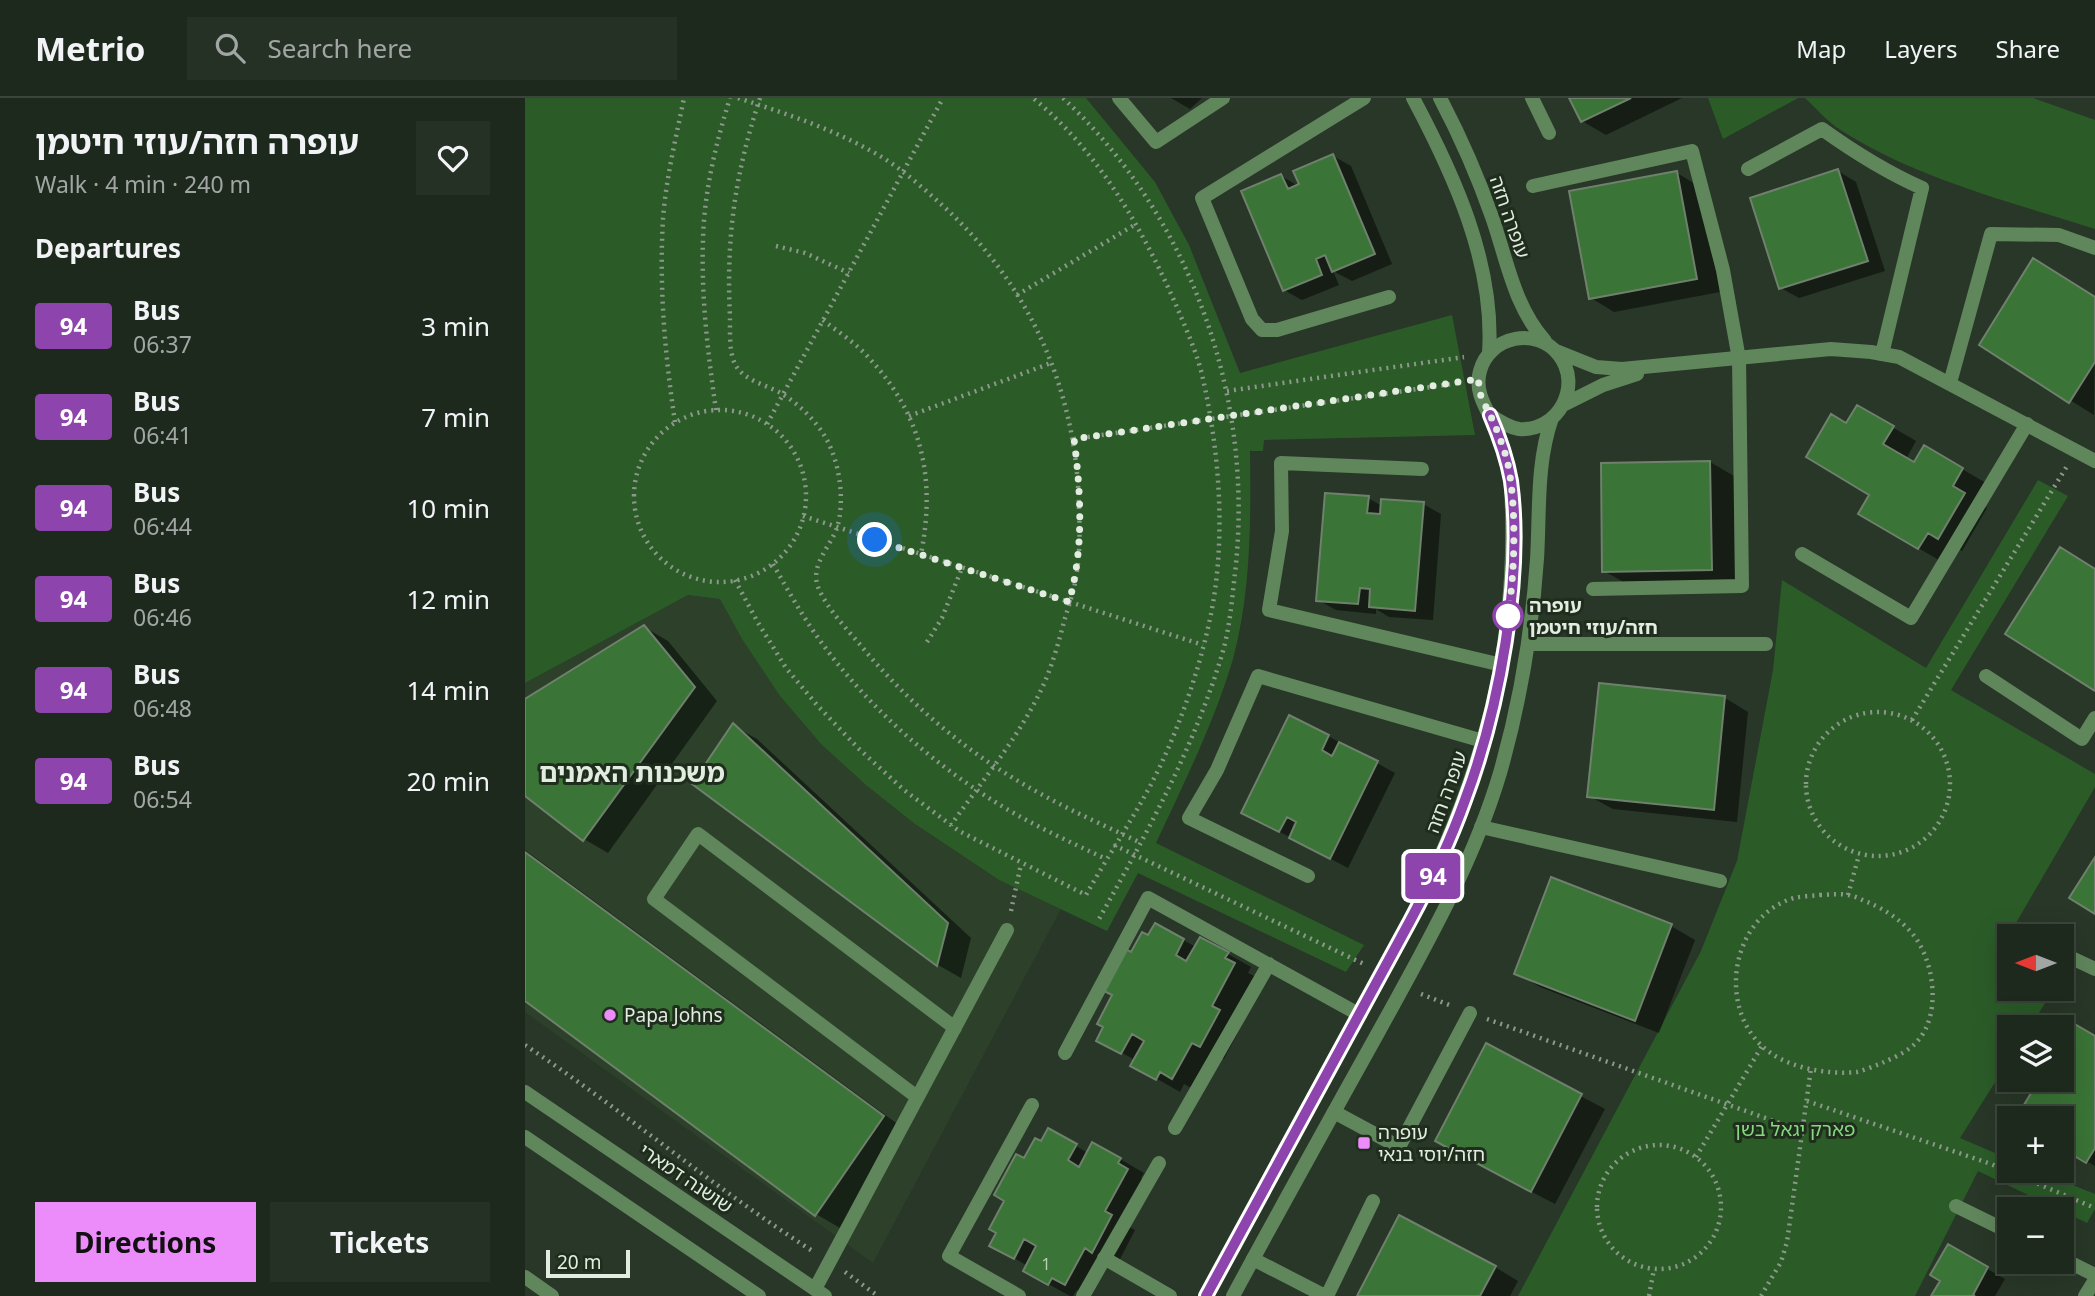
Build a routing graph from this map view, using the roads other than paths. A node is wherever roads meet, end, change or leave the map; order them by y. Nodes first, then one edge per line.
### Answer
1 (1119, 98) edge
2 (1223, 98) edge
3 (1364, 98) edge
4 (1413, 98) edge
5 (1440, 98) edge
6 (1532, 98) edge
7 (1549, 132) dead end
8 (1748, 169) dead end
9 (1533, 186) dead end
10 (2095, 248) edge
11 (1389, 297) dead end
12 (1551, 347) junction
13 (1489, 353) junction
14 (1882, 354) junction
15 (1739, 359) junction
16 (1659, 367) junction
17 (1950, 383) junction
18 (1563, 405) junction
19 (1490, 415) junction
20 (1552, 418) junction
21 (2027, 424) junction
22 (2095, 461) edge
23 (1423, 469) dead end
24 (1801, 554) dead end
25 (1593, 589) dead end
26 (1529, 644) junction
27 (1766, 644) dead end
28 (1501, 665) junction
29 (1986, 676) dead end
30 (2095, 718) edge
31 (1483, 741) junction
32 (1481, 827) junction
33 (1308, 876) dead end
34 (1720, 881) dead end
35 (1007, 930) road end
36 (2074, 959) edge
37 (1269, 964) junction
38 (2095, 969) edge
39 (1470, 1013) road end
40 (1360, 1015) junction
41 (955, 1028) junction
42 (1065, 1053) dead end
43 (525, 1092) edge
44 (917, 1097) junction
45 (1032, 1105) dead end
46 (1334, 1112) junction
47 (1175, 1128) dead end
48 (525, 1137) edge
49 (1159, 1163) dead end
50 (1373, 1201) dead end
51 (1956, 1206) dead end
52 (1997, 1226) edge
53 (1104, 1258) junction
54 (1253, 1259) junction
55 (2074, 1265) edge
56 (525, 1277) edge
57 (2095, 1277) edge
58 (820, 1293) edge
59 (552, 1296) edge
60 (759, 1296) edge
61 (1019, 1296) edge
62 (1083, 1296) edge
63 (1170, 1296) edge
64 (1206, 1296) edge
65 (1233, 1296) edge
66 (1326, 1296) edge
67 (2085, 1296) edge

1 - 2 street
3 - 11 street
4 - 13 street
5 - 12 street, עופרה חזה
6 - 7 street
8 - 14 street
9 - 15 street
10 - 17 street
12 - 13 street
12 - 16 street
12 - 18 street
13 - 19 street
14 - 15 street
14 - 17 street
15 - 16 street
15 - 25 street
16 - 18 street
17 - 21 street
18 - 20 street
19 - 20 street
19 - 28 street, עופרה חזה
20 - 26 street
21 - 22 street
21 - 24 street
23 - 28 street
26 - 27 street
26 - 32 street
28 - 31 street, עופרה חזה
29 - 30 street
31 - 33 street
31 - 40 street, עופרה חזה
32 - 34 street
32 - 46 street
35 - 41 street
36 - 38 street
37 - 40 street
37 - 42 street
37 - 47 street
39 - 46 street
40 - 64 street, עופרה חזה
41 - 44 street
41 - 44 street
43 - 58 street, שושנה דמארי
44 - 58 street
45 - 61 street
46 - 54 street
48 - 60 street
49 - 53 street
50 - 66 street
51 - 52 street
53 - 62 street
53 - 63 street
54 - 65 street
54 - 66 street
55 - 57 street
56 - 59 street
57 - 67 street

